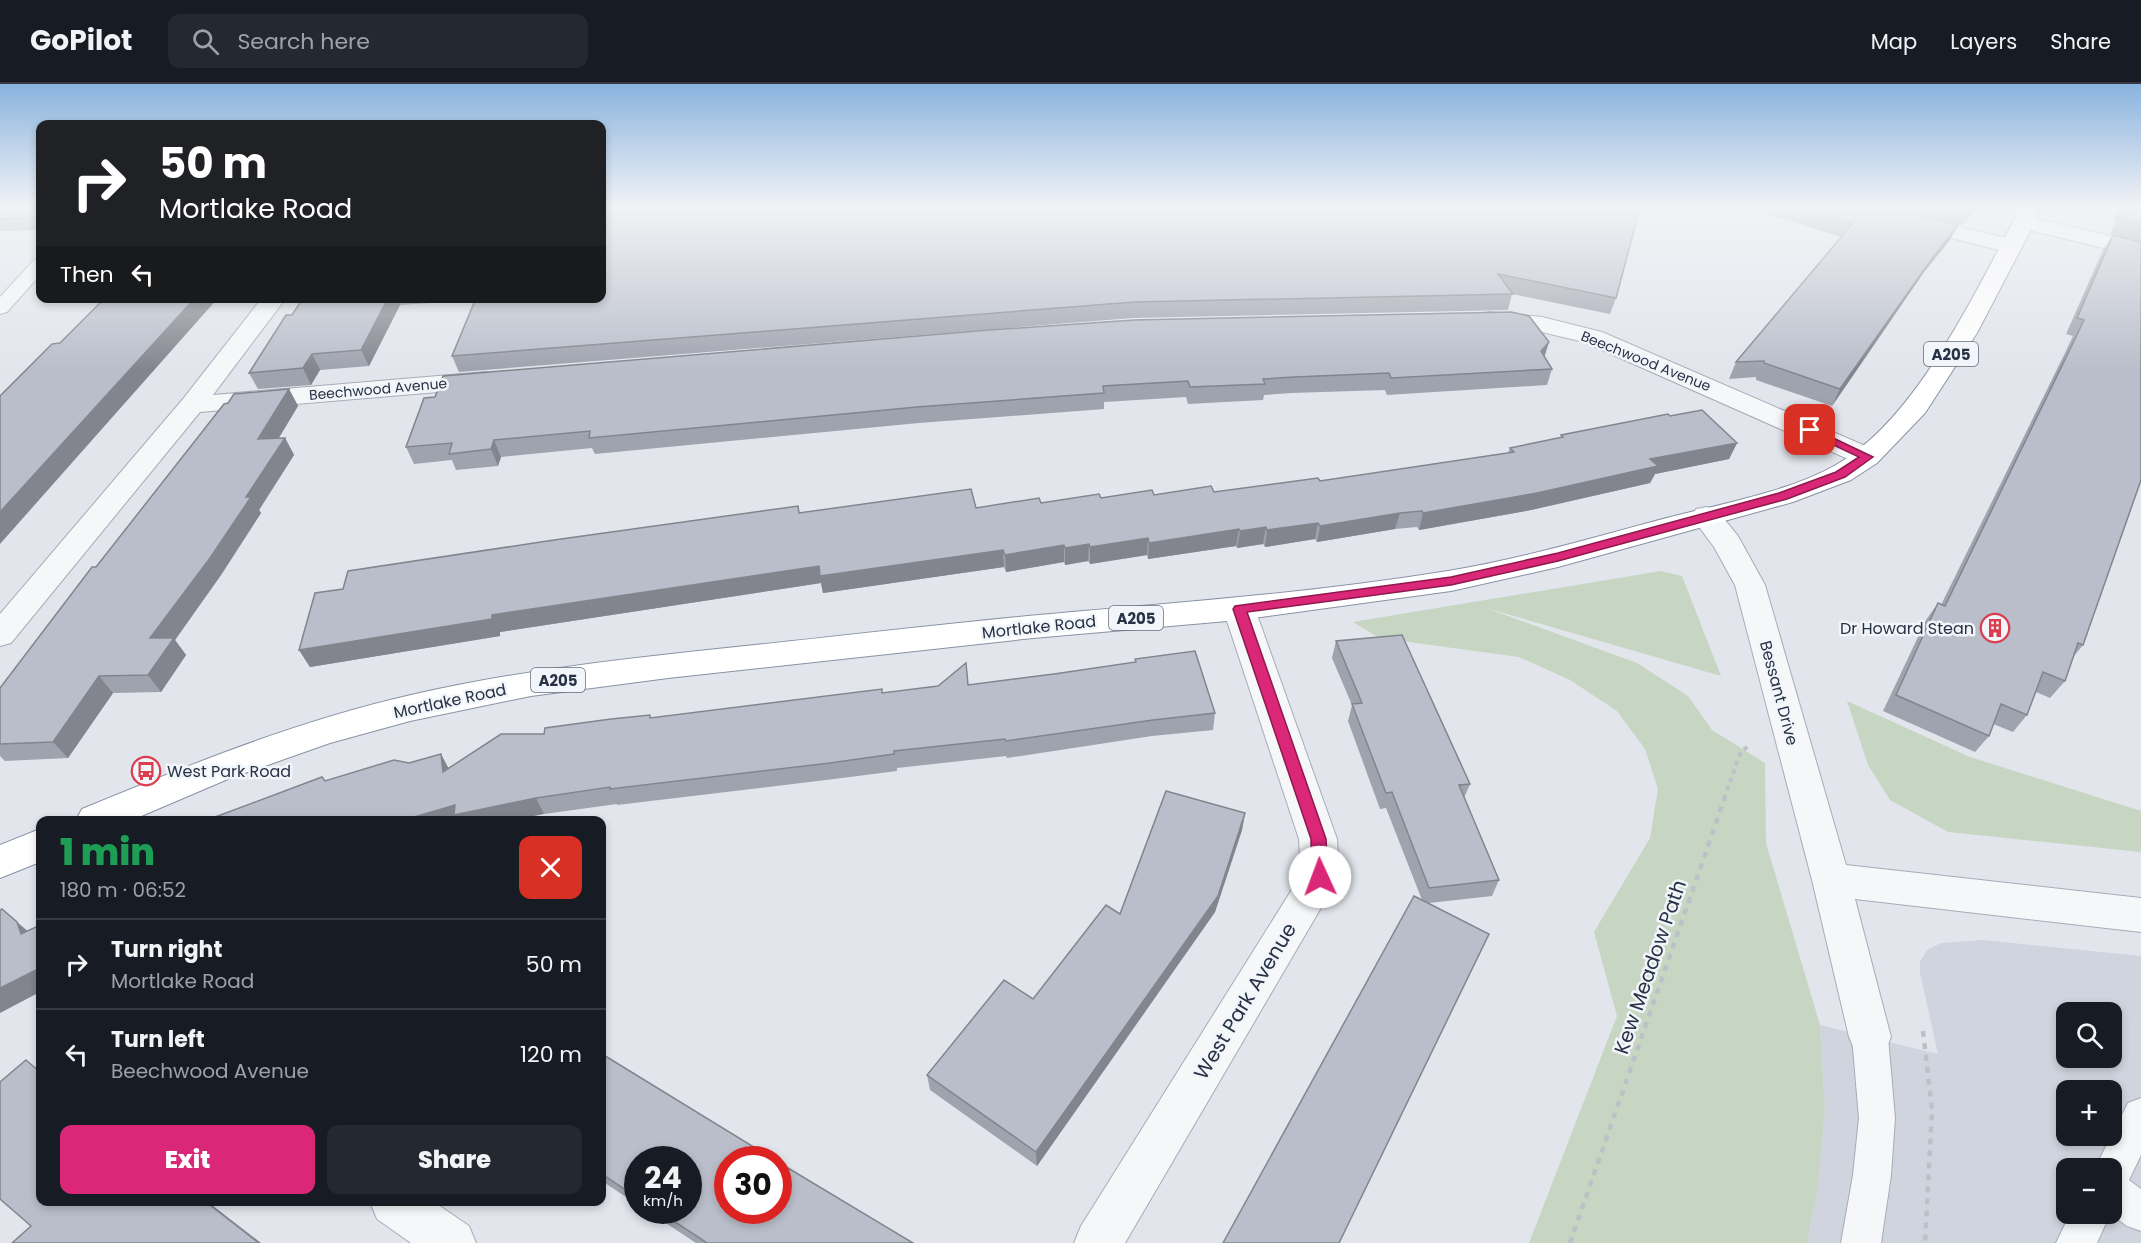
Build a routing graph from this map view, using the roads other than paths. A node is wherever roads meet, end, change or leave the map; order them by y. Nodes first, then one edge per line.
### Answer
1 (2002, 262) edge
2 (36, 268) edge
3 (271, 303) edge
4 (0, 308) edge
5 (1469, 319) edge
6 (513, 377) edge
7 (192, 405) junction
8 (1867, 457) junction
9 (1706, 516) junction
10 (1239, 609) junction
11 (0, 635) edge
12 (107, 816) edge
13 (36, 846) edge
14 (0, 862) edge
15 (1831, 880) junction
16 (2141, 915) edge
17 (1870, 1037) joint
18 (2141, 1116) edge
19 (2120, 1158) edge
20 (2122, 1199) edge
21 (400, 1206) edge
22 (2141, 1212) edge
23 (2086, 1224) edge
24 (452, 1243) edge
25 (1098, 1243) edge
26 (1861, 1243) edge
27 (2076, 1243) edge

1 - 8 highway, Mortlake Road / A205
2 - 4 lane
3 - 7 street
5 - 8 street, Beechwood Avenue
6 - 7 street, Beechwood Avenue
7 - 11 street
8 - 9 highway, Mortlake Road / A205
9 - 10 highway, Mortlake Road / A205
9 - 15 street, Bessant Drive
10 - 12 highway, Mortlake Road / A205
10 - 25 street, West Park Avenue
13 - 14 highway
15 - 16 street
15 - 17 street, Bessant Drive
17 - 26 lane
18 - 19 lane
20 - 22 lane
21 - 24 street
23 - 27 lane

